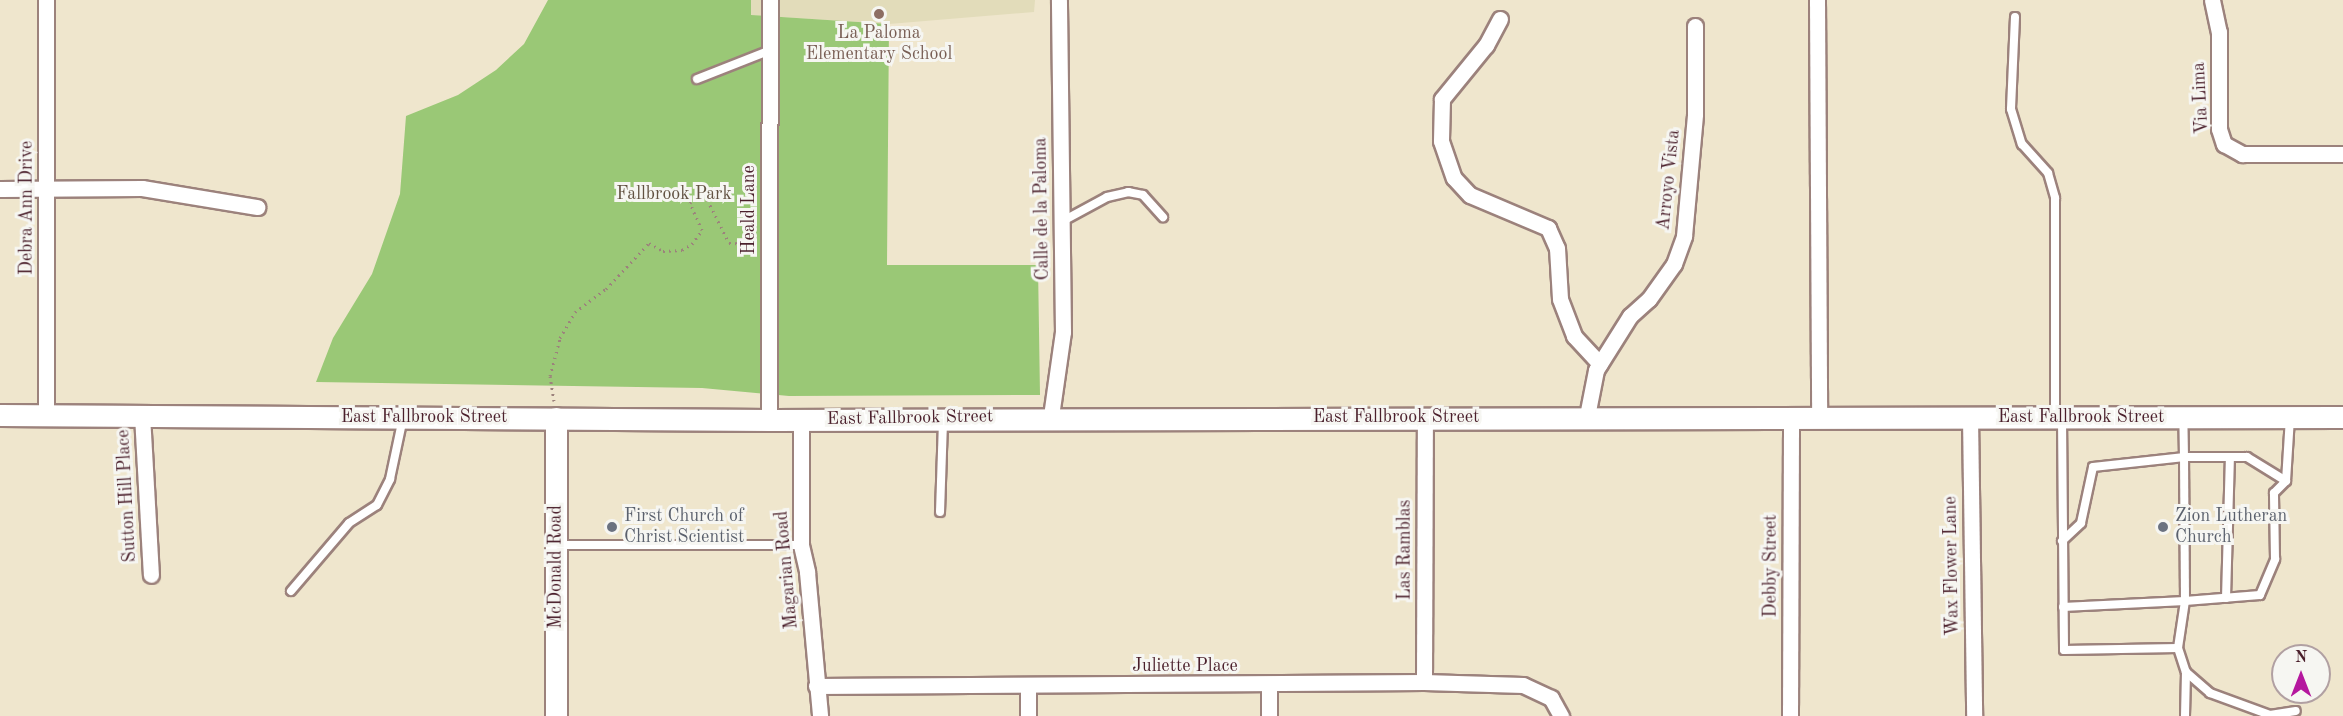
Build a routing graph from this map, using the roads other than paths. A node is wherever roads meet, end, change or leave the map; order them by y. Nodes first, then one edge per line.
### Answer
1 (46, 0) edge
2 (770, 0) edge
3 (1059, 0) edge
4 (1817, 0) edge
5 (2212, 0) edge
6 (2014, 17) dead end
7 (1500, 19) dead end
8 (1695, 26) dead end
9 (768, 51) junction
10 (697, 79) dead end
11 (2343, 154) edge
12 (0, 189) edge
13 (46, 189) junction
14 (257, 207) dead end
15 (1163, 217) dead end
16 (1061, 222) junction
17 (1599, 364) junction
18 (0, 415) edge
19 (46, 415) junction
20 (142, 415) junction
21 (404, 416) junction
22 (1051, 416) junction
23 (1587, 416) junction
24 (1791, 416) junction
25 (1970, 416) junction
26 (2059, 416) junction
27 (2183, 417) junction
28 (2290, 417) junction
29 (2343, 417) edge
30 (556, 418) junction
31 (944, 418) junction
32 (1425, 418) junction
33 (1819, 418) junction
34 (770, 420) junction
35 (801, 420) junction
36 (2184, 457) junction
37 (2230, 457) junction
38 (2286, 481) junction
39 (940, 512) dead end
40 (2062, 542) junction
41 (556, 545) junction
42 (801, 545) junction
43 (151, 575) dead end
44 (291, 591) dead end
45 (2226, 598) junction
46 (2185, 601) junction
47 (2063, 608) junction
48 (2178, 648) junction
49 (2186, 672) junction
50 (1424, 682) junction
51 (1028, 685) junction
52 (1269, 685) junction
53 (816, 686) junction
54 (2296, 711) dead end
55 (556, 716) edge
56 (820, 716) edge
57 (1028, 716) edge
58 (1269, 716) edge
59 (1561, 716) edge
60 (1790, 716) edge
61 (1974, 716) edge
62 (2185, 716) edge

1 - 13 street, Debra Ann Drive
2 - 9 street, Heald Lane
3 - 16 street, Calle de la Paloma
4 - 33 street
5 - 11 street, Via Lima
6 - 26 lane
7 - 17 street
8 - 17 street, Arroyo Vista
9 - 10 lane
9 - 34 street, Heald Lane
12 - 13 street
13 - 14 street
13 - 19 street, Debra Ann Drive
15 - 16 lane
16 - 22 street, Calle de la Paloma
17 - 23 street, Arroyo Vista
18 - 19 main road, East Fallbrook Street
19 - 20 main road, East Fallbrook Street
20 - 21 main road, East Fallbrook Street
20 - 43 street, Sutton Hill Place
21 - 30 main road, East Fallbrook Street
21 - 44 lane
22 - 31 main road, East Fallbrook Street
22 - 32 main road, East Fallbrook Street
23 - 24 main road, East Fallbrook Street
23 - 32 main road, East Fallbrook Street
24 - 33 main road, East Fallbrook Street
24 - 60 street, Debby Street
25 - 26 main road, East Fallbrook Street
25 - 33 main road, East Fallbrook Street
25 - 61 street, Wax Flower Lane
26 - 27 main road, East Fallbrook Street
26 - 40 lane
27 - 28 main road, East Fallbrook Street
27 - 36 lane
28 - 29 main road, East Fallbrook Street
28 - 38 lane
30 - 34 main road, East Fallbrook Street
30 - 41 main road, McDonald Road
31 - 35 main road, East Fallbrook Street
31 - 39 lane
32 - 50 street, Las Ramblas
34 - 35 main road, East Fallbrook Street
35 - 42 street, Magarian Road
36 - 37 lane
36 - 40 lane
36 - 46 lane
37 - 38 lane
37 - 45 lane
38 - 45 lane
40 - 47 lane
41 - 42 lane
41 - 55 main road, McDonald Road
42 - 53 street, Magarian Road
45 - 46 lane
46 - 47 lane
46 - 48 lane
47 - 48 lane
48 - 49 lane
49 - 54 lane
49 - 62 lane
50 - 52 street, Juliette Place
50 - 59 street, Juliette Place
51 - 52 street, Juliette Place
51 - 53 street, Juliette Place
51 - 57 street
52 - 58 street
53 - 56 street, Magarian Road

